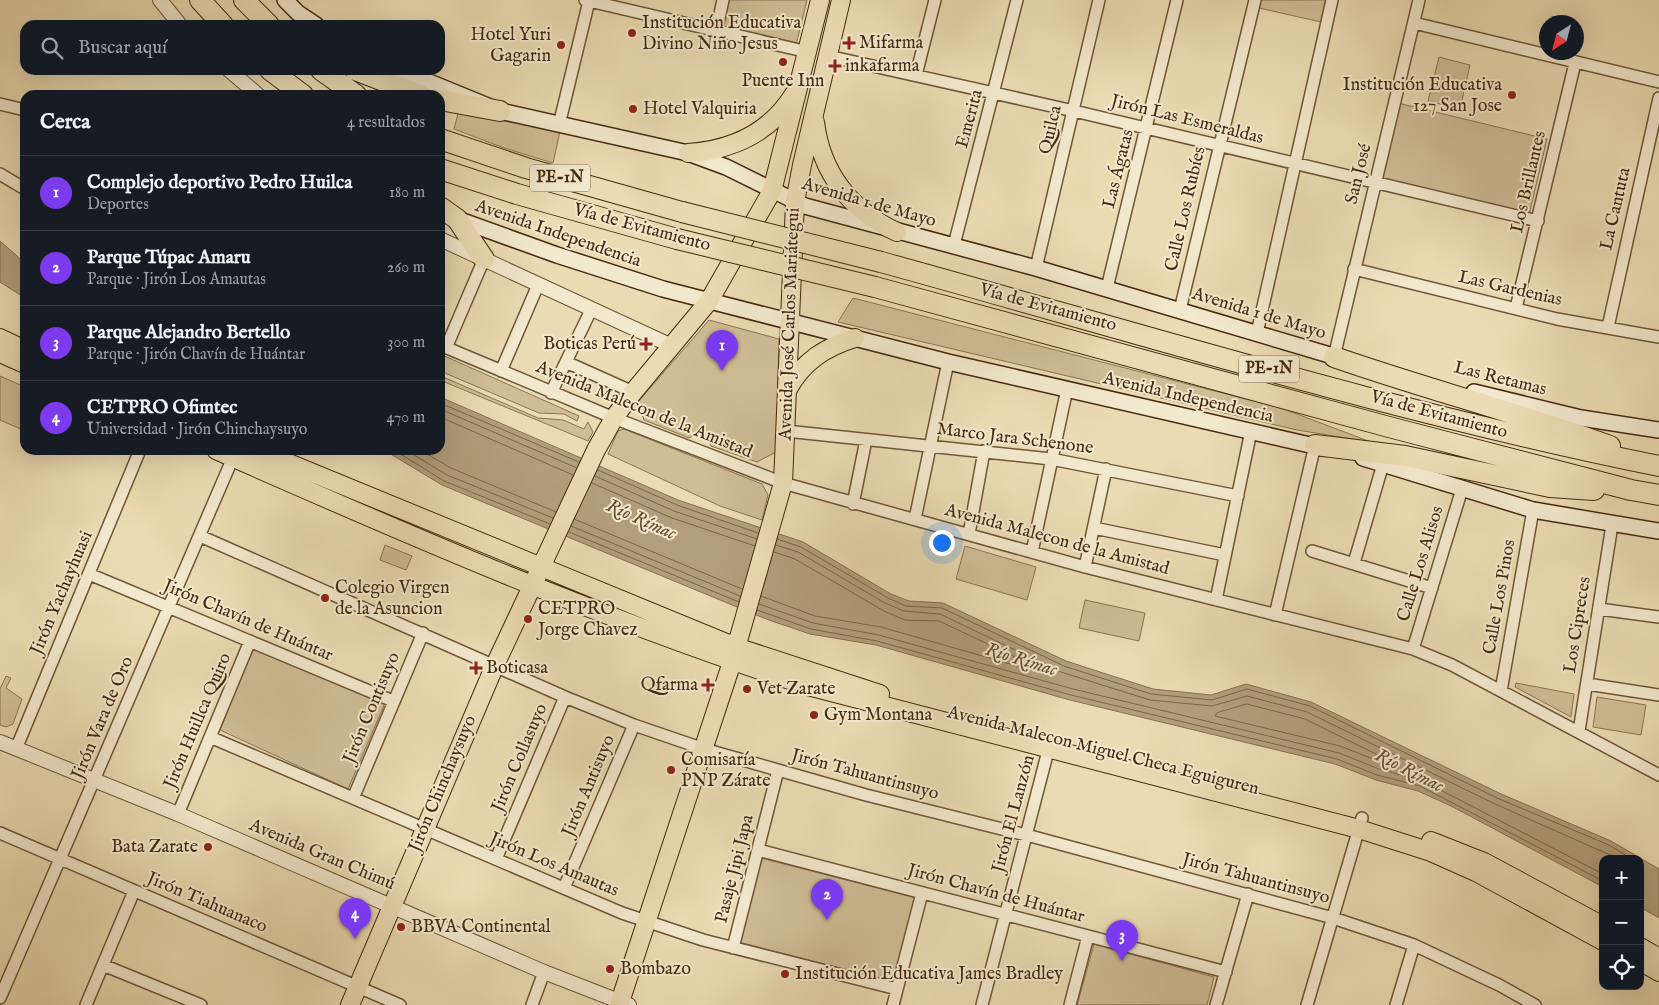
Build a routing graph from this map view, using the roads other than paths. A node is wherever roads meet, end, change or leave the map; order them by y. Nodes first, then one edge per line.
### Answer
1 (160, 0) edge
2 (200, 0) edge
3 (244, 0) edge
4 (285, 0) edge
5 (587, 0) edge
6 (723, 0) edge
7 (820, 0) edge
8 (841, 0) edge
9 (935, 0) edge
10 (1017, 0) edge
11 (1100, 0) edge
12 (1177, 0) edge
13 (1255, 0) edge
14 (1332, 0) edge
15 (1420, 0) edge
16 (176, 20) edge
17 (218, 20) edge
18 (264, 20) edge
19 (308, 20) edge
20 (1414, 23) junction
21 (716, 32) junction
22 (808, 52) junction
23 (828, 56) junction
24 (1575, 63) junction
25 (235, 75) edge
26 (267, 75) edge
27 (277, 75) edge
28 (328, 75) edge
29 (368, 75) edge
30 (412, 75) edge
31 (916, 75) junction
32 (801, 80) junction
33 (1659, 82) edge
34 (252, 90) edge
35 (278, 90) edge
36 (296, 90) edge
37 (349, 90) edge
38 (407, 90) edge
39 (995, 93) junction
40 (1659, 98) edge
41 (445, 101) edge
42 (0, 104) edge
43 (20, 109) edge
44 (500, 110) junction
45 (1074, 110) junction
46 (814, 114) junction
47 (559, 125) junction
48 (1147, 128) junction
49 (445, 141) edge
50 (1220, 145) junction
51 (688, 153) junction
52 (1295, 164) junction
53 (445, 171) edge
54 (0, 174) edge
55 (1374, 182) junction
56 (20, 186) edge
57 (772, 191) junction
58 (795, 202) junction
59 (448, 219) edge
60 (1538, 221) junction
61 (897, 232) junction
62 (445, 241) edge
63 (954, 245) junction
64 (484, 259) junction
65 (1036, 268) junction
66 (1354, 269) junction
67 (538, 285) junction
68 (1107, 288) junction
69 (709, 301) junction
70 (1516, 308) junction
71 (591, 310) junction
72 (1180, 310) junction
73 (789, 321) junction
74 (1608, 328) junction
75 (1257, 333) junction
76 (1659, 337) edge
77 (0, 338) edge
78 (855, 338) junction
79 (445, 342) edge
80 (672, 346) junction
81 (445, 347) edge
82 (20, 348) edge
83 (0, 353) edge
84 (1334, 357) junction
85 (20, 362) edge
86 (566, 362) junction
87 (948, 362) junction
88 (500, 371) junction
89 (1067, 389) junction
90 (788, 390) junction
91 (633, 392) junction
92 (551, 393) junction
93 (614, 418) junction
94 (1659, 430) edge
95 (786, 431) junction
96 (1251, 431) junction
97 (866, 440) junction
98 (1315, 445) junction
99 (930, 446) junction
100 (984, 451) junction
101 (138, 455) edge
102 (235, 455) edge
103 (237, 455) edge
104 (270, 455) edge
105 (1051, 459) junction
106 (1383, 464) junction
107 (1659, 465) edge
108 (1106, 469) junction
109 (783, 483) junction
110 (1462, 489) junction
111 (1631, 490) junction
112 (1659, 495) edge
113 (1238, 496) junction
114 (853, 504) junction
115 (1533, 510) junction
116 (915, 519) junction
117 (1612, 525) junction
118 (1094, 528) junction
119 (1659, 531) edge
120 (969, 534) junction
121 (200, 536) junction
122 (1312, 551) dead end
123 (1032, 552) junction
124 (1225, 555) junction
125 (543, 560) junction
126 (1354, 563) junction
127 (1085, 567) junction
128 (89, 574) junction
129 (532, 584) junction
130 (1432, 588) junction
131 (1216, 600) junction
132 (170, 608) junction
133 (1599, 609) junction
134 (1275, 615) junction
135 (1659, 617) edge
136 (422, 633) junction
137 (250, 641) junction
138 (736, 647) junction
139 (1413, 649) junction
140 (495, 665) junction
141 (1586, 684) junction
142 (1501, 690) junction
143 (1659, 695) edge
144 (566, 697) junction
145 (393, 701) junction
146 (634, 725) junction
147 (1579, 731) junction
148 (210, 737) junction
149 (0, 742) edge
150 (1049, 747) junction
151 (16, 749) junction
152 (704, 749) junction
153 (778, 770) junction
154 (1659, 775) edge
155 (95, 780) junction
156 (354, 796) junction
157 (178, 814) junction
158 (1360, 823) junction
159 (424, 827) junction
160 (0, 833) edge
161 (1027, 835) junction
162 (758, 850) junction
163 (62, 858) junction
164 (496, 860) junction
165 (564, 888) junction
166 (134, 891) junction
167 (922, 893) junction
168 (1248, 894) junction
169 (392, 905) junction
170 (1005, 915) junction
171 (1333, 918) junction
172 (647, 921) junction
173 (1599, 924) edge
174 (1088, 936) junction
175 (1599, 939) edge
176 (1414, 945) junction
177 (732, 948) junction
178 (1644, 949) edge
179 (1659, 958) edge
180 (1644, 963) edge
181 (103, 965) junction
182 (544, 972) junction
183 (1226, 972) junction
184 (1659, 972) edge
185 (358, 987) junction
186 (897, 989) junction
187 (0, 998) edge
188 (623, 1004) edge
189 (86, 1005) edge
190 (201, 1005) edge
191 (350, 1005) edge
192 (400, 1005) edge
193 (532, 1005) edge
194 (893, 1005) edge
195 (982, 1005) edge
196 (1070, 1005) edge
197 (1216, 1005) edge
198 (1307, 1005) edge
199 (1396, 1005) edge
200 (1534, 1005) edge

1 - 16 street
2 - 17 highway
3 - 18 highway
4 - 19 main road
5 - 21 street
5 - 47 street
6 - 21 street
7 - 22 main road, Avenida José Carlos Mariátegui
8 - 23 main road, Avenida José Carlos Mariátegui
9 - 31 street
10 - 39 street, Emerita
11 - 45 street, Quilca
12 - 48 street, Las Ágatas
13 - 50 street, Calle Los Rubíes
14 - 52 street
15 - 20 street, San José
20 - 24 street
20 - 55 street, San José
21 - 22 street
22 - 32 main road, Avenida José Carlos Mariátegui
23 - 31 street, Jirón Las Esmeraldas
23 - 46 main road, Avenida José Carlos Mariátegui
24 - 33 street
24 - 60 street, Los Brillantes
25 - 34 street
26 - 35 highway
27 - 36 highway
28 - 37 highway
29 - 38 highway
30 - 44 main road, Avenida 1 de Mayo
31 - 39 street, Jirón Las Esmeraldas
32 - 51 main road
32 - 57 main road, Avenida José Carlos Mariátegui
39 - 45 street, Jirón Las Esmeraldas
39 - 63 street, Emerita
40 - 74 street, La Cantuta
41 - 44 highway
42 - 43 street
44 - 47 main road, Avenida 1 de Mayo
45 - 48 street, Jirón Las Esmeraldas
45 - 65 street, Quilca
46 - 58 main road, Avenida José Carlos Mariátegui
46 - 61 main road
47 - 51 main road, Avenida 1 de Mayo
48 - 50 street, Jirón Las Esmeraldas
48 - 68 street, Las Ágatas
49 - 107 highway, Vía de Evitamiento / PE-1N, bridge
50 - 52 street, Jirón Las Esmeraldas
50 - 72 street, Calle Los Rubíes
51 - 57 main road, Avenida 1 de Mayo
52 - 55 street, Jirón Las Esmeraldas
52 - 75 street
53 - 111 highway, Vía de Evitamiento / PE-1N, bridge
54 - 56 street
55 - 60 street, Jirón Las Esmeraldas
55 - 66 street, San José
57 - 58 main road, Avenida 1 de Mayo
57 - 69 main road, Avenida José Carlos Mariátegui
58 - 61 main road, Avenida 1 de Mayo
58 - 73 main road, Avenida José Carlos Mariátegui
59 - 64 highway
59 - 69 main road, Avenida Independencia
60 - 70 street, Los Brillantes
61 - 63 main road, Avenida 1 de Mayo
62 - 64 street
63 - 65 main road, Avenida 1 de Mayo
64 - 67 street
64 - 79 street
65 - 68 main road, Avenida 1 de Mayo
66 - 70 street, Las Gardenias
66 - 84 street, San José
67 - 71 street
67 - 88 street
68 - 72 main road, Avenida 1 de Mayo
69 - 73 main road, Avenida Independencia
69 - 80 main road, Avenida José Carlos Mariátegui
70 - 74 street, Las Gardenias
71 - 80 street
71 - 86 street
72 - 75 main road, Avenida 1 de Mayo
73 - 78 main road, Avenida Independencia
73 - 90 main road, Avenida José Carlos Mariátegui
74 - 76 street, Las Gardenias
75 - 84 main road, Avenida 1 de Mayo
77 - 82 main road
78 - 87 main road, Avenida Independencia
78 - 90 main road
80 - 91 main road, Avenida José Carlos Mariátegui
81 - 88 street, Avenida Malecon de la Amistad
83 - 85 main road
84 - 94 main road, Las Retamas
84 - 107 highway
86 - 91 street
86 - 92 street
87 - 89 main road, Avenida Independencia
87 - 99 street
88 - 92 street, Avenida Malecon de la Amistad
89 - 96 main road, Avenida Independencia
89 - 105 street
90 - 95 main road, Avenida José Carlos Mariátegui
91 - 93 main road, Avenida José Carlos Mariátegui
92 - 93 street, Avenida Malecon de la Amistad
93 - 109 street, Avenida Malecon de la Amistad
93 - 125 main road, Avenida José Carlos Mariátegui
95 - 97 street, Marco Jara Schenone
95 - 109 main road, Avenida José Carlos Mariátegui
96 - 98 main road, Avenida Independencia
96 - 113 street
97 - 99 street, Marco Jara Schenone
97 - 114 street
98 - 106 main road, Avenida Independencia
98 - 111 highway
98 - 134 street
99 - 100 street, Marco Jara Schenone
99 - 116 street
100 - 105 street, Marco Jara Schenone
100 - 120 street
101 - 128 street, Jirón Yachayhuasi
102 - 121 street, Jirón Vara de Oro
103 - 129 main road, Avenida Malecon Miguel Checa Eguiguren
104 - 125 main road, Avenida Malecon Miguel Checa Eguiguren
105 - 108 street, Marco Jara Schenone
105 - 123 street
106 - 110 main road, Avenida Independencia
106 - 126 street
108 - 113 street, Marco Jara Schenone
108 - 118 street
109 - 114 street, Avenida Malecon de la Amistad
109 - 138 main road, Avenida José Carlos Mariátegui
110 - 115 main road, Avenida Independencia
110 - 130 street, Calle Los Alisos
111 - 112 highway, Vía de Evitamiento / PE-1N
113 - 124 street
114 - 116 street, Avenida Malecon de la Amistad
115 - 117 main road, Avenida Independencia
115 - 142 street, Calle Los Pinos
116 - 120 street, Avenida Malecon de la Amistad
117 - 119 main road, Avenida Independencia
117 - 133 street, Los Cipreces
118 - 124 street
118 - 127 street
120 - 123 street, Avenida Malecon de la Amistad
121 - 132 street, Jirón Vara de Oro
121 - 136 street, Jirón Tahuantinsuyo
122 - 126 street
123 - 127 street, Avenida Malecon de la Amistad
124 - 131 street
125 - 129 main road, Jirón Chinchaysuyo
125 - 138 main road, Avenida Malecon Miguel Checa Eguiguren
126 - 130 street
127 - 131 street, Avenida Malecon de la Amistad
128 - 132 street, Jirón Chavín de Huántar
128 - 151 street, Jirón Yachayhuasi
129 - 138 main road, Avenida Malecon Miguel Checa Eguiguren
129 - 140 main road, Jirón Chinchaysuyo
130 - 139 street, Calle Los Alisos
131 - 134 street, Avenida Malecon de la Amistad
132 - 137 street, Jirón Chavín de Huántar
132 - 155 street, Jirón Vara de Oro
133 - 135 street
133 - 141 street, Los Cipreces
134 - 139 street, Avenida Malecon de la Amistad
136 - 140 street, Jirón Tahuantinsuyo
136 - 145 street, Jirón Contisuyo
137 - 145 street, Jirón Chavín de Huántar
137 - 148 street, Jirón Huillca Quiro
138 - 150 main road, Avenida Malecon Miguel Checa Eguiguren
138 - 152 main road, Avenida José Carlos Mariátegui
138 - 158 main road, Avenida Malecon Miguel Checa Eguiguren
139 - 142 street, Avenida Malecon de la Amistad
140 - 144 street, Jirón Tahuantinsuyo
140 - 159 main road, Jirón Chinchaysuyo
141 - 143 street
141 - 147 street, Los Cipreces
142 - 147 street, Avenida Malecon de la Amistad
144 - 146 street, Jirón Tahuantinsuyo
144 - 164 street, Jirón Collasuyo
145 - 156 street, Jirón Contisuyo
146 - 152 street, Jirón Tahuantinsuyo
146 - 165 street, Jirón Antisuyo
147 - 154 street, Avenida Malecon de la Amistad
148 - 156 street, Jirón Los Amautas
148 - 157 street, Jirón Huillca Quiro
149 - 151 street, Avenida Gran Chimú
150 - 158 main road, Avenida Malecon Miguel Checa Eguiguren
150 - 161 street, Jirón El Lanzón
151 - 155 street, Avenida Gran Chimú
152 - 153 street, Jirón Tahuantinsuyo
152 - 172 main road, Avenida José Carlos Mariátegui
153 - 161 street, Jirón Tahuantinsuyo
153 - 162 street, Pasaje Jipi Japa
155 - 157 street, Avenida Gran Chimú
155 - 163 street, Jirón Vara de Oro
156 - 159 street, Jirón Los Amautas
157 - 169 street, Avenida Gran Chimú
158 - 171 street
158 - 173 main road, Avenida Malecon Miguel Checa Eguiguren
158 - 175 main road, Avenida Malecon Miguel Checa Eguiguren
159 - 164 street, Jirón Los Amautas
159 - 169 main road, Jirón Chinchaysuyo
160 - 163 street, Jirón Tiahuanaco
161 - 168 street, Jirón Tahuantinsuyo
161 - 170 street, Jirón El Lanzón
162 - 167 street, Jirón Chavín de Huántar
162 - 177 street, Pasaje Jipi Japa
163 - 166 street, Jirón Tiahuanaco
163 - 187 street, Jirón Vara de Oro
164 - 165 street, Jirón Los Amautas
165 - 172 street, Jirón Los Amautas
166 - 181 street
166 - 185 street, Jirón Tiahuanaco
167 - 170 street, Jirón Chavín de Huántar
167 - 186 street
168 - 171 street, Jirón Tahuantinsuyo
168 - 183 street
169 - 182 street, Avenida Gran Chimú
169 - 185 main road, Jirón Chinchaysuyo
170 - 174 street, Jirón Chavín de Huántar
170 - 195 street, Jirón El Lanzón
171 - 176 street, Jirón Tahuantinsuyo
171 - 198 street
172 - 177 street, Jirón Los Amautas
172 - 188 main road, Avenida José Carlos Mariátegui
174 - 183 street, Jirón Chavín de Huántar
174 - 196 street
176 - 199 street
176 - 200 street, Jirón Tahuantinsuyo
177 - 186 street, Jirón Los Amautas
178 - 179 main road
180 - 184 main road
181 - 189 street
181 - 190 street
182 - 188 street, Avenida Gran Chimú
182 - 193 street
183 - 197 street
185 - 191 main road, Jirón Chinchaysuyo
185 - 192 street, Jirón Tiahuanaco
186 - 194 street

